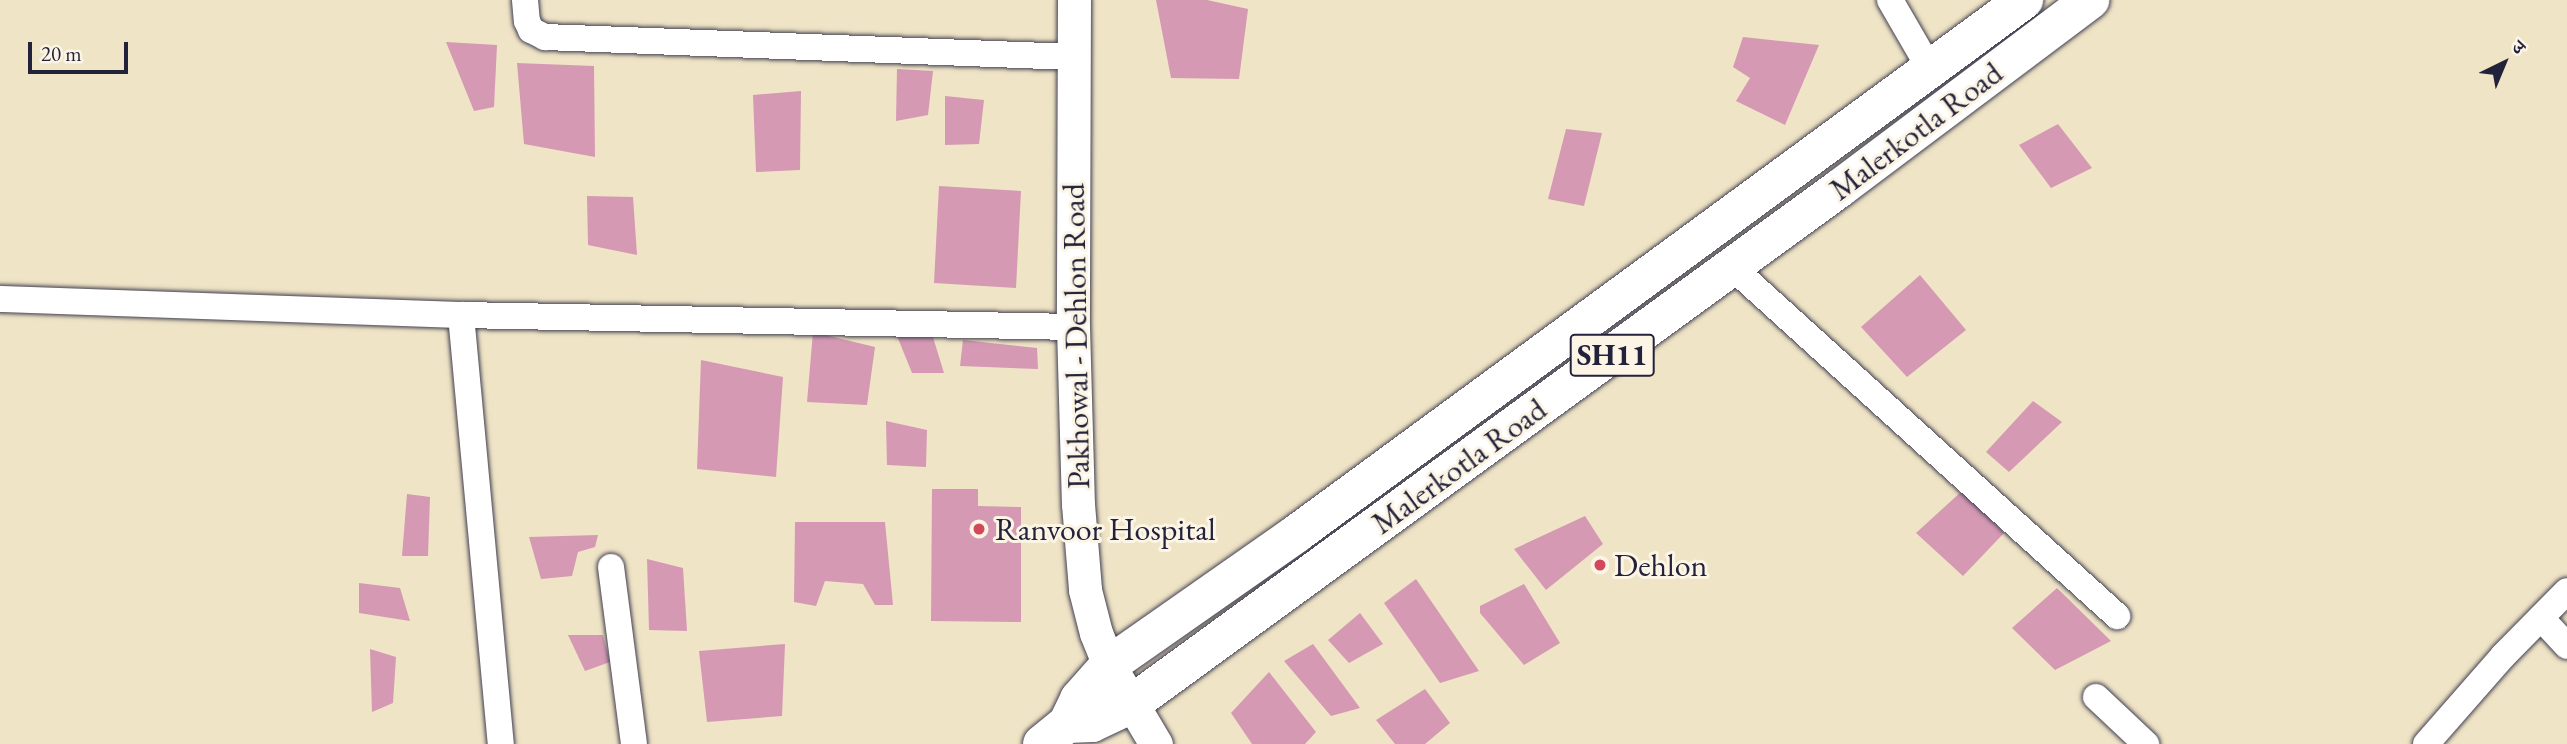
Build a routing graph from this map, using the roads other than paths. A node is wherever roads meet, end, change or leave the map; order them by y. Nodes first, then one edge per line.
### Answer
1 (525, 0) edge
2 (1074, 0) edge
3 (1891, 0) edge
4 (2024, 0) edge
5 (2090, 0) edge
6 (1073, 57) junction
7 (1930, 69) junction
8 (1732, 267) junction
9 (0, 299) edge
10 (461, 315) junction
11 (1073, 327) junction
12 (611, 567) dead end
13 (2567, 591) edge
14 (2117, 616) dead end
15 (2541, 618) junction
16 (2567, 646) edge
17 (1109, 665) junction
18 (2096, 697) dead end
19 (1130, 705) junction
20 (1055, 734) edge
21 (501, 744) edge
22 (634, 744) edge
23 (1156, 744) edge
24 (2146, 744) edge
25 (2426, 744) edge

1 - 6 street
2 - 6 street, Pakhowal - Dehlon Road
3 - 7 street
4 - 7 main road, Malerkotla Road / SH11
5 - 8 main road, Malerkotla Road / SH11
6 - 11 street, Pakhowal - Dehlon Road
7 - 17 main road, Malerkotla Road / SH11
8 - 14 street
8 - 19 main road, Malerkotla Road / SH11
9 - 10 street
10 - 11 street
10 - 21 street
11 - 17 street, Pakhowal - Dehlon Road
12 - 22 street
13 - 15 street
15 - 16 street
15 - 25 street
17 - 19 street, Pakhowal - Dehlon Road
17 - 20 main road, SH11
18 - 24 street
19 - 20 main road, SH11
19 - 23 street, Pakhowal - Dehlon Road

